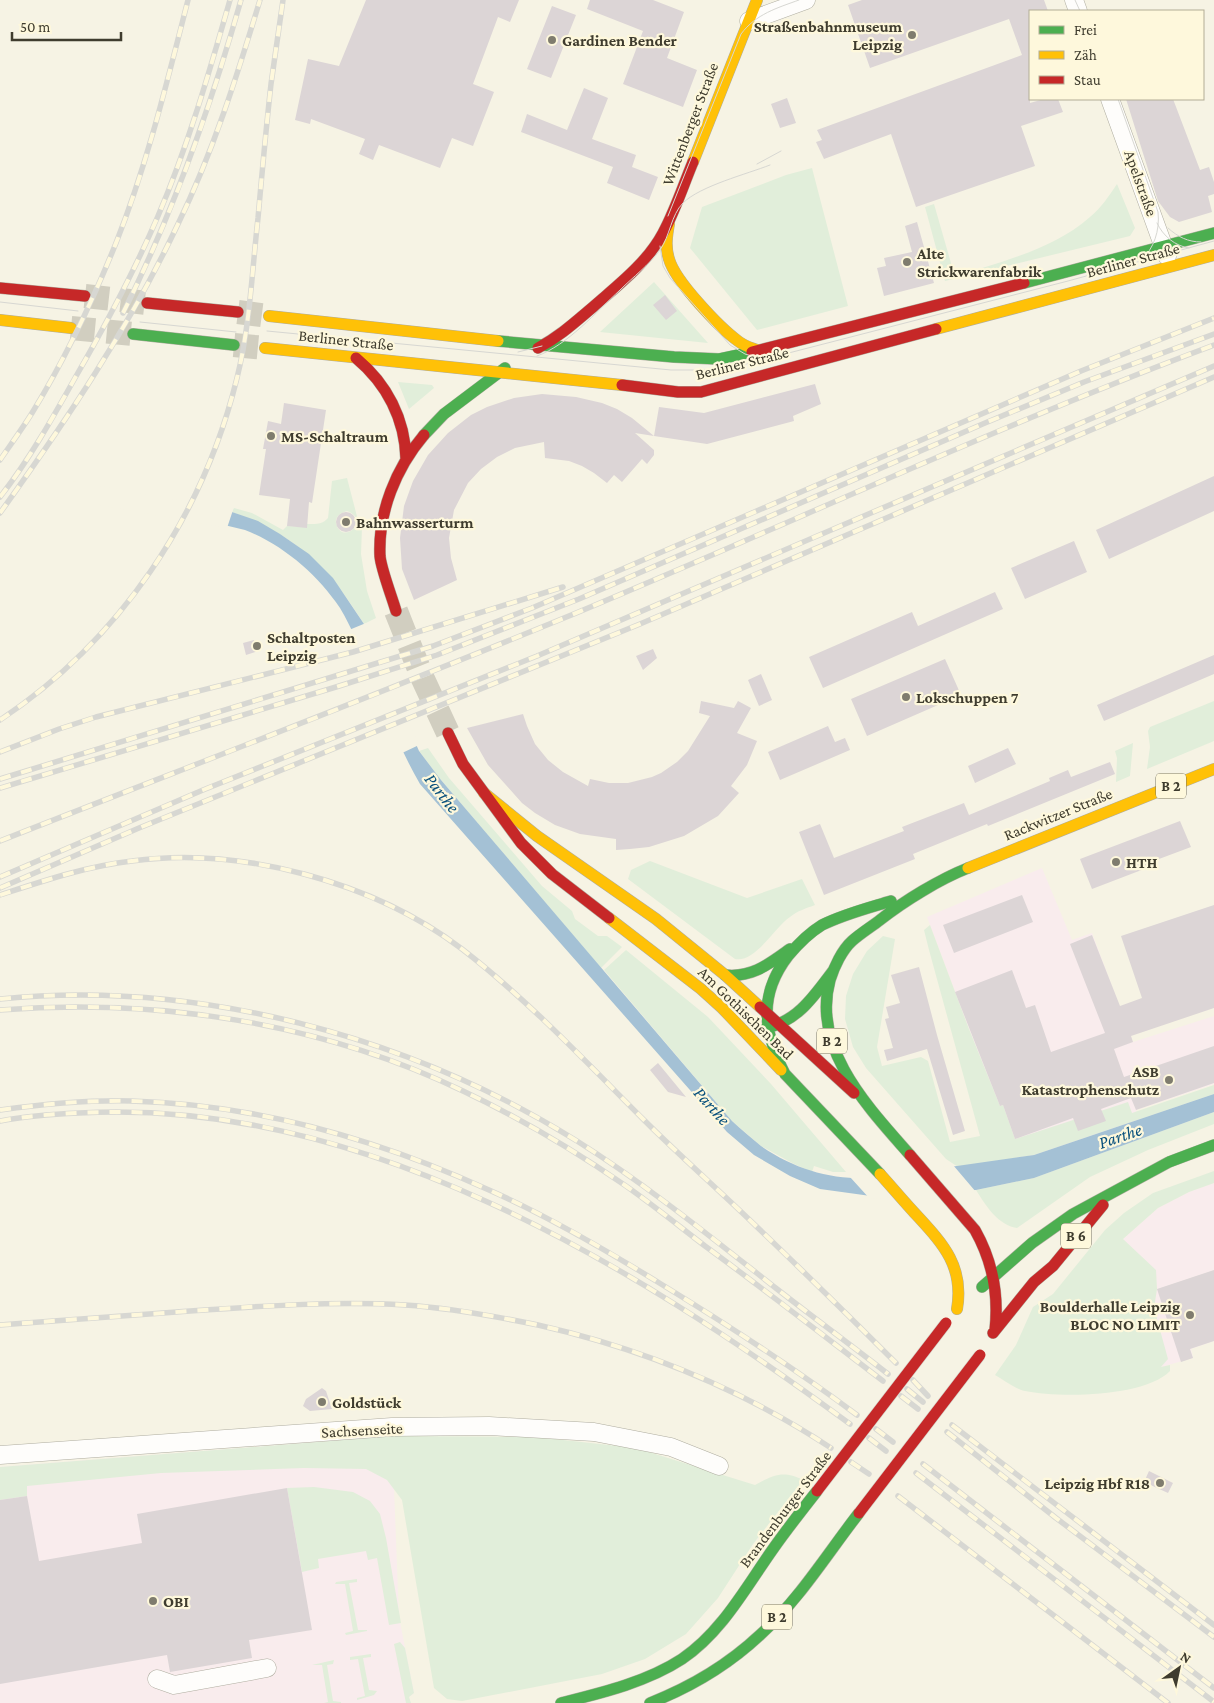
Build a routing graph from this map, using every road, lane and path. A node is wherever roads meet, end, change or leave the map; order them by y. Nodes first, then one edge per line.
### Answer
1 (757, 0) edge
2 (806, 0) edge
3 (749, 21) junction
4 (1110, 100) edge
5 (669, 223) junction
6 (1214, 233) edge
7 (1164, 247) junction
8 (1214, 255) edge
9 (1171, 267) junction
10 (0, 288) edge
11 (85, 296) tunnel mouth
12 (147, 303) tunnel mouth
13 (238, 312) tunnel mouth
14 (269, 316) tunnel mouth
15 (0, 320) edge
16 (71, 328) tunnel mouth
17 (134, 334) tunnel mouth
18 (234, 345) tunnel mouth
19 (542, 346) junction
20 (265, 348) tunnel mouth
21 (759, 351) junction
22 (356, 358) junction
23 (499, 372) junction
24 (406, 459) junction
25 (396, 611) tunnel mouth
26 (448, 733) tunnel mouth
27 (1212, 769) edge
28 (484, 793) junction
29 (924, 890) junction
30 (796, 945) junction
31 (833, 971) junction
32 (725, 975) junction
33 (767, 1013) junction
34 (739, 1025) junction
35 (780, 1025) junction
36 (768, 1028) junction
37 (785, 1074) junction
38 (866, 1104) junction
39 (1214, 1145) edge
40 (1118, 1190) junction
41 (975, 1230) junction
42 (990, 1238) dead end
43 (1032, 1243) junction
44 (1014, 1244) dead end
45 (948, 1252) junction
46 (963, 1262) dead end
47 (978, 1270) dead end
48 (1004, 1281) junction
49 (1034, 1282) junction
50 (957, 1309) junction
51 (995, 1330) junction
52 (0, 1455) edge
53 (719, 1466) dead end
54 (267, 1668) dead end
55 (157, 1679) dead end
56 (561, 1703) edge
57 (650, 1703) edge

1 - 3 main road, Wittenberger Straße
2 - 3 street
3 - 5 main road, Wittenberger Straße
4 - 7 street, Apelstraße
5 - 19 main road, Wittenberger Straße
5 - 21 main road
6 - 7 main road, Berliner Straße
7 - 9 street, Apelstraße
7 - 21 main road, Berliner Straße
8 - 9 main road, Berliner Straße
9 - 23 main road, Berliner Straße
10 - 11 main road
12 - 13 main road
14 - 19 main road, Berliner Straße
15 - 16 main road
17 - 18 main road
19 - 21 main road, Berliner Straße
19 - 23 main road
20 - 22 main road, Berliner Straße
22 - 23 main road, Berliner Straße
22 - 24 main road
23 - 24 main road
24 - 25 main road
26 - 28 main road, Am Gothischen Bad
27 - 29 main road, Rackwitzer Straße / B 2
28 - 32 main road, Am Gothischen Bad
28 - 34 main road, Am Gothischen Bad
29 - 30 main road, Rackwitzer Straße / B 2
29 - 31 main road, Rackwitzer Straße / B 2
30 - 32 main road
30 - 33 main road, Rackwitzer Straße / B 2
31 - 35 main road
31 - 38 main road, Rackwitzer Straße / B 2
32 - 33 main road, Am Gothischen Bad
33 - 35 main road, Am Gothischen Bad
33 - 36 main road, Am Gothischen Bad / B 2
34 - 36 main road
34 - 37 main road, Am Gothischen Bad
35 - 36 main road
35 - 38 main road, Am Gothischen Bad
36 - 37 main road, B 2
37 - 45 main road, Am Gothischen Bad / B 2
38 - 41 main road, Am Gothischen Bad / B 2
39 - 40 main road, Brandenburger Straße / B 6
40 - 43 main road, Brandenburger Straße / B 6
40 - 49 main road, Brandenburger Straße / B 6
41 - 42 main road, Am Gothischen Bad
41 - 48 main road, Am Gothischen Bad / B 2
43 - 44 main road
43 - 48 main road, Brandenburger Straße
45 - 46 main road, Am Gothischen Bad
45 - 50 main road, Am Gothischen Bad / B 2
47 - 48 main road
48 - 49 main road
48 - 50 main road, Brandenburger Straße
48 - 51 main road, Am Gothischen Bad / B 2
49 - 51 main road, Brandenburger Straße
50 - 56 main road, Brandenburger Straße / B 2, bridge
51 - 57 main road, Brandenburger Straße / B 2, bridge
52 - 53 street, Sachsenseite
54 - 55 street

